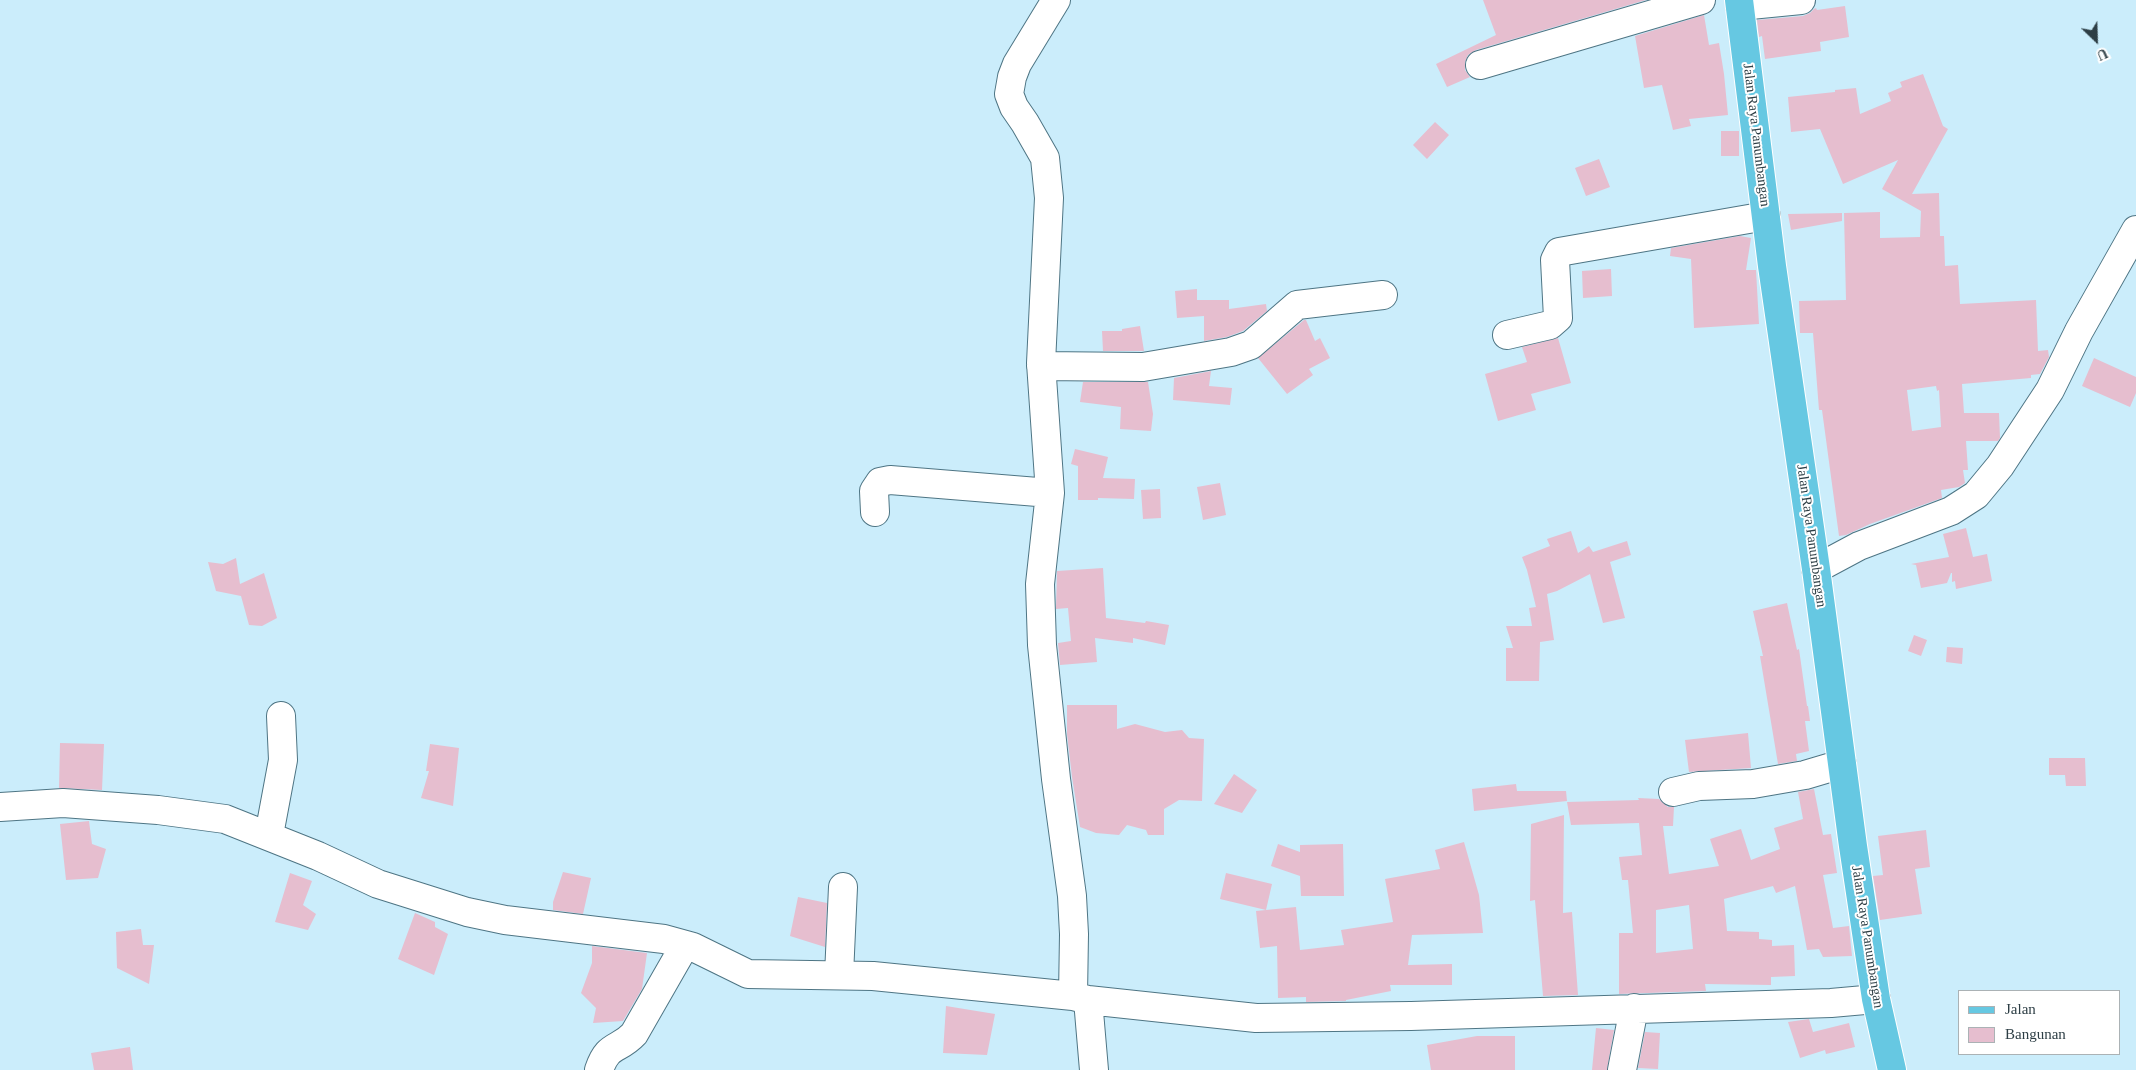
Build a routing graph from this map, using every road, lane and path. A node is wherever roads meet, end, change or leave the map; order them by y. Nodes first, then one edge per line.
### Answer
1 (1056, 0) edge
2 (1701, 0) edge
3 (1801, 0) edge
4 (1739, 3) edge
5 (1480, 65) dead end
6 (1766, 216) junction
7 (2136, 230) edge
8 (1383, 295) dead end
9 (1506, 335) dead end
10 (1041, 366) junction
11 (1050, 493) junction
12 (875, 512) dead end
13 (1816, 569) junction
14 (281, 716) dead end
15 (1842, 764) junction
16 (1673, 792) dead end
17 (0, 807) edge
18 (269, 836) junction
19 (843, 887) dead end
20 (685, 945) junction
21 (839, 975) junction
22 (1080, 998) junction
23 (1876, 999) junction
24 (1634, 1008) junction
25 (599, 1070) edge
26 (1094, 1070) edge
27 (1622, 1070) edge
28 (1892, 1070) edge

1 - 10 street
2 - 5 street
3 - 4 street
4 - 6 main road, Jalan Raya Panumbangan
6 - 9 street
6 - 13 main road, Jalan Raya Panumbangan
7 - 13 street
8 - 10 street
10 - 11 street
11 - 12 street
11 - 22 street
13 - 15 main road, Jalan Raya Panumbangan
14 - 18 street
15 - 16 street
15 - 23 main road, Jalan Raya Panumbangan
17 - 18 street
18 - 20 street
19 - 21 street
20 - 21 street
20 - 25 street
21 - 22 street
22 - 24 street
22 - 26 street
23 - 24 street
23 - 28 main road, Jalan Raya Panumbangan
24 - 27 street

